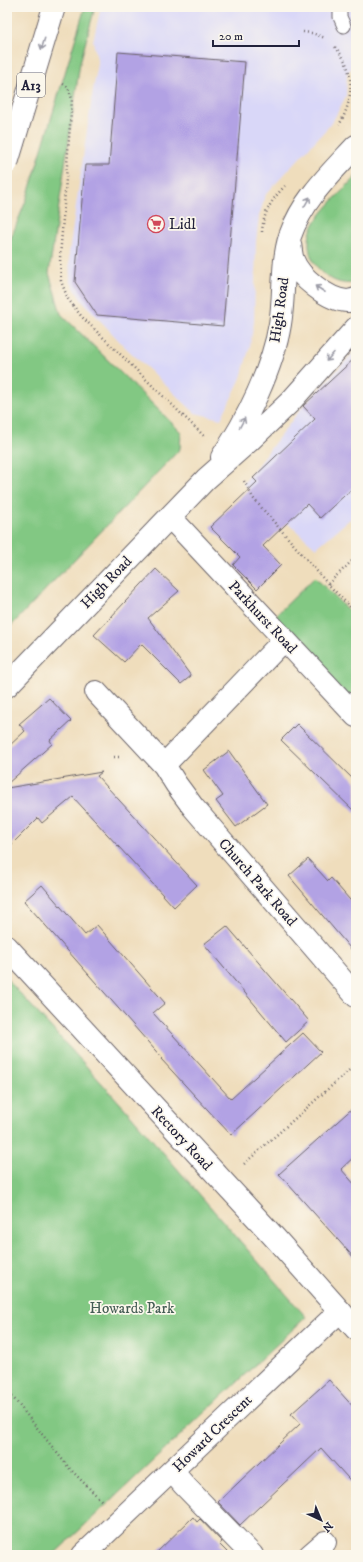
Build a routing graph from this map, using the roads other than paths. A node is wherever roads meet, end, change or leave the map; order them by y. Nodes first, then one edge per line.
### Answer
1 (54, 7) edge
2 (340, 7) edge
3 (344, 26) dead end
4 (352, 149) edge
5 (7, 163) edge
6 (290, 237) junction
7 (356, 299) edge
8 (356, 328) edge
9 (206, 479) junction
10 (170, 517) junction
11 (284, 640) junction
12 (7, 686) edge
13 (96, 692) dead end
14 (356, 716) edge
15 (164, 765) junction
16 (7, 947) edge
17 (356, 996) edge
18 (340, 1311) junction
19 (356, 1329) edge
20 (172, 1470) junction
21 (83, 1555) edge
22 (252, 1555) edge

1 -> 5 main road, A13, bridge
2 - 3 lane
6 -> 4 main road, High Road
7 -> 6 main road
9 -> 6 main road, High Road
8 -> 9 main road, High Road
9 - 10 main road, High Road
10 - 11 main road, Parkhurst Road
10 - 12 main road, High Road
11 - 14 main road, Parkhurst Road
11 - 15 main road
13 - 15 main road, Church Park Road
15 - 17 main road, Church Park Road
16 - 18 main road, Rectory Road
18 - 19 main road, Rectory Road
18 - 20 main road, Howard Crescent
20 - 21 main road, Howard Crescent
20 - 22 main road

